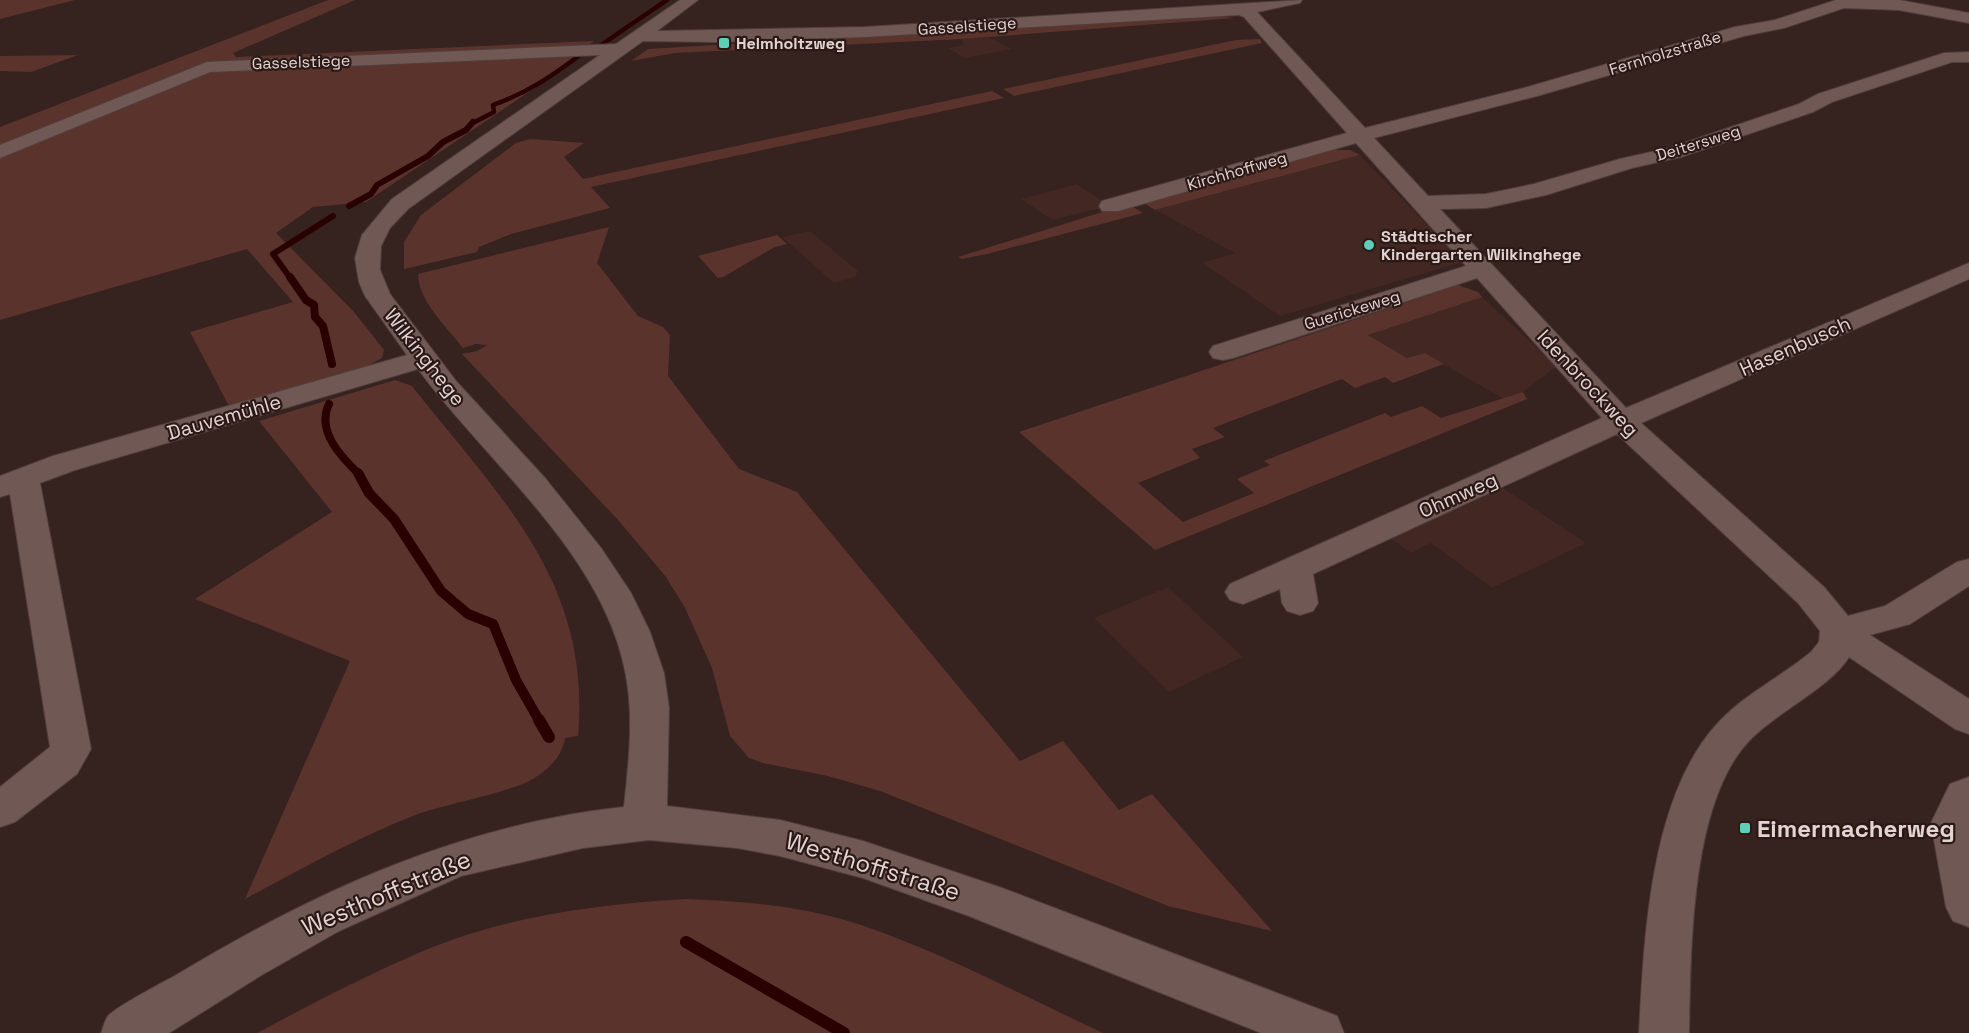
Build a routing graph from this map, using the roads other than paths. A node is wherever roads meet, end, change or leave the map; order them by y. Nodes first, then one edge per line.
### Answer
1 (690, 0) edge
2 (1294, 0) edge
3 (1241, 10) junction
4 (1969, 18) edge
5 (639, 36) junction
6 (620, 49) junction
7 (1969, 57) edge
8 (1364, 136) junction
9 (0, 152) edge
10 (1421, 203) junction
11 (1110, 206) dead end
12 (1481, 269) junction
13 (1969, 270) edge
14 (1223, 352) dead end
15 (426, 358) junction
16 (1621, 422) junction
17 (11, 482) edge
18 (1295, 567) junction
19 (1969, 570) edge
20 (1243, 592) dead end
21 (1300, 603) dead end
22 (1838, 631) junction
23 (1969, 719) edge
24 (1969, 794) edge
25 (0, 810) edge
26 (645, 823) junction
27 (1969, 907) edge
28 (126, 1033) edge
29 (1319, 1033) edge
30 (1664, 1033) edge

1 - 5 street, Wilkinghege
2 - 3 street, Gasselstiege
3 - 5 street, Gasselstiege
3 - 8 street, Idenbrockweg
4 - 8 street, Fernholzstraße
5 - 6 street, Wilkinghege
6 - 9 street, Gasselstiege
6 - 15 street, Wilkinghege
7 - 10 street, Deitersweg
8 - 10 street, Idenbrockweg
8 - 11 street, Kirchhoffweg
10 - 12 street, Idenbrockweg
12 - 14 street, Guerickeweg
12 - 16 street, Idenbrockweg
13 - 16 street, Hasenbusch
15 - 17 street, Dauvemühle
15 - 26 street, Wilkinghege
16 - 18 street, Ohmweg
16 - 22 street, Idenbrockweg
17 - 25 street, Dauvemühle
18 - 20 street, Ohmweg
18 - 21 street
19 - 22 street
22 - 23 street, Idenbrockweg
22 - 30 street
24 - 27 street
26 - 28 street, Westhoffstraße
26 - 29 street, Westhoffstraße

